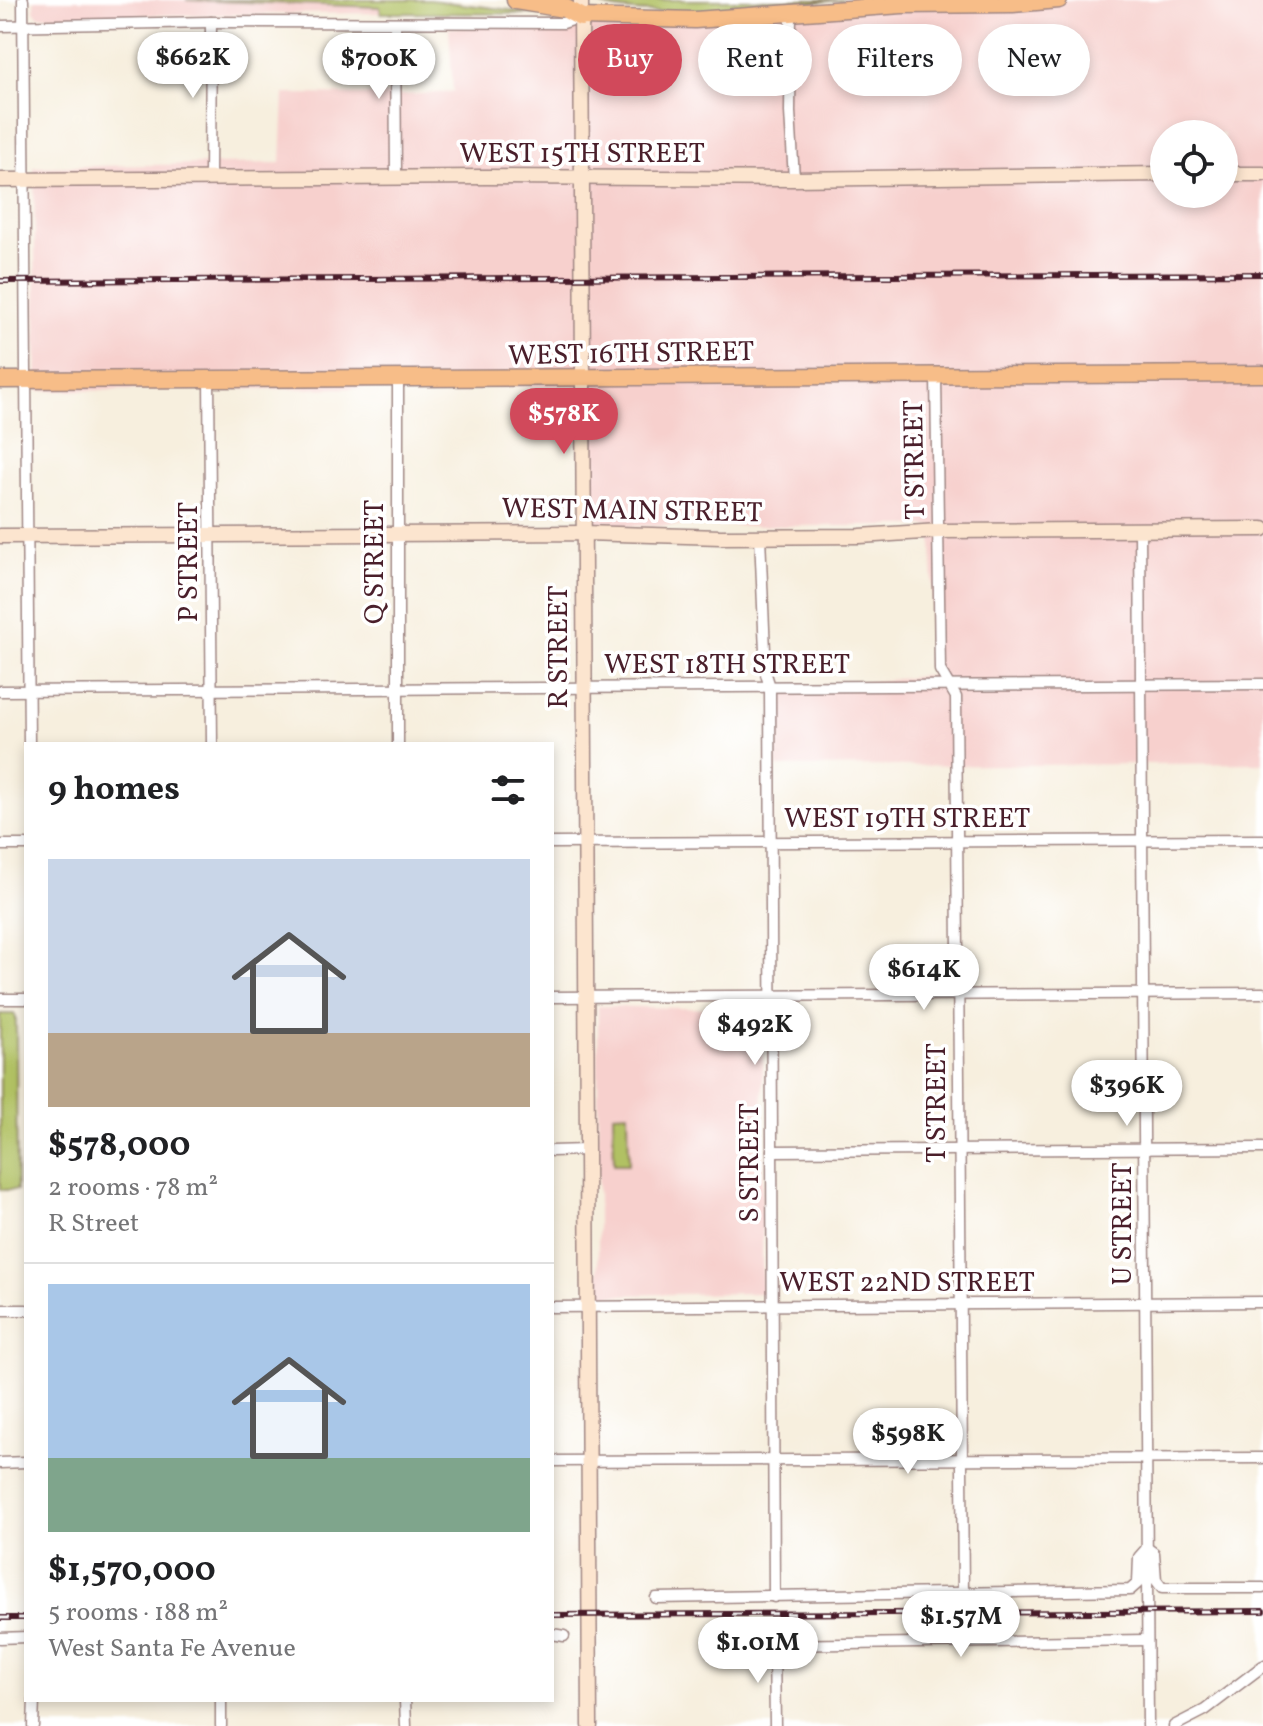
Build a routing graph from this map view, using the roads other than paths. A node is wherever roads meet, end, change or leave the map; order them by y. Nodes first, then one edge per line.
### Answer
1 (23, 0) edge
2 (516, 0) edge
3 (1059, 0) edge
4 (581, 8) edge
5 (791, 12) junction
6 (211, 22) junction
7 (395, 23) junction
8 (24, 25) junction
9 (0, 26) edge
10 (1150, 174) edge
11 (1238, 174) edge
12 (1263, 174) edge
13 (583, 177) junction
14 (396, 178) junction
15 (210, 179) junction
16 (794, 179) junction
17 (0, 180) edge
18 (24, 180) junction
19 (1263, 374) edge
20 (936, 376) junction
21 (583, 378) junction
22 (209, 379) junction
23 (398, 379) junction
24 (0, 380) edge
25 (26, 380) junction
26 (1263, 529) edge
27 (1140, 530) junction
28 (939, 531) junction
29 (583, 533) junction
30 (397, 534) junction
31 (211, 535) junction
32 (0, 536) edge
33 (27, 536) junction
34 (760, 537) junction
35 (1263, 684) edge
36 (947, 685) junction
37 (1141, 685) junction
38 (583, 687) junction
39 (770, 687) junction
40 (212, 689) junction
41 (398, 689) junction
42 (29, 690) junction
43 (0, 691) edge
44 (29, 742) edge
45 (212, 742) edge
46 (398, 742) edge
47 (1263, 840) edge
48 (957, 841) junction
49 (1142, 841) junction
50 (771, 842) junction
51 (554, 843) edge
52 (584, 843) junction
53 (0, 845) edge
54 (24, 845) edge
55 (1263, 993) edge
56 (1143, 994) junction
57 (771, 995) junction
58 (958, 995) junction
59 (554, 997) edge
60 (586, 997) junction
61 (0, 999) edge
62 (24, 999) edge
63 (1263, 1148) edge
64 (1144, 1149) junction
65 (586, 1150) junction
66 (959, 1150) junction
67 (554, 1151) edge
68 (772, 1151) junction
69 (1263, 1302) edge
70 (1145, 1303) junction
71 (961, 1304) junction
72 (773, 1305) junction
73 (554, 1307) edge
74 (587, 1307) junction
75 (0, 1310) edge
76 (24, 1310) edge
77 (1146, 1458) junction
78 (1263, 1458) edge
79 (962, 1459) junction
80 (588, 1460) junction
81 (774, 1460) junction
82 (554, 1461) edge
83 (24, 1462) edge
84 (0, 1463) edge
85 (1147, 1548) junction
86 (1263, 1588) edge
87 (963, 1595) junction
88 (774, 1597) junction
89 (656, 1598) dead end
90 (24, 1637) edge
91 (0, 1638) edge
92 (1147, 1640) junction
93 (1263, 1666) edge
94 (34, 1702) edge
95 (221, 1702) edge
96 (405, 1702) edge
97 (33, 1726) edge
98 (221, 1726) edge
99 (406, 1726) edge
100 (590, 1726) edge
101 (775, 1726) edge
102 (1148, 1726) edge
103 (1174, 1726) edge

1 - 8 street
2 - 4 highway
3 - 5 main road
4 - 5 main road
4 - 7 street
4 - 13 street, R STREET
5 - 16 street
6 - 7 street
6 - 8 street
6 - 15 street
7 - 14 street
8 - 9 street
8 - 18 street
10 - 16 street, WEST 15TH STREET
11 - 12 street
13 - 14 street, WEST 15TH STREET
13 - 16 street, WEST 15TH STREET
13 - 21 street, R STREET
14 - 15 street, WEST 15TH STREET
15 - 18 street, WEST 15TH STREET
17 - 18 street, WEST 15TH STREET
18 - 25 street
19 - 20 main road, WEST 16TH STREET
20 - 21 main road, WEST 16TH STREET
20 - 28 street, T STREET
21 - 23 main road, WEST 16TH STREET
21 - 29 street, R STREET
22 - 23 main road, WEST 16TH STREET
22 - 25 main road, WEST 16TH STREET
22 - 31 street, P STREET
23 - 30 street, Q STREET
24 - 25 main road, WEST 16TH STREET
25 - 33 street
26 - 27 street, WEST MAIN STREET
27 - 28 street, WEST MAIN STREET
27 - 37 street, U STREET
28 - 34 street, WEST MAIN STREET
28 - 36 street, T STREET
29 - 30 street, WEST MAIN STREET
29 - 34 street, WEST MAIN STREET
29 - 38 street, R STREET
30 - 31 street, WEST MAIN STREET
30 - 41 street, Q STREET
31 - 33 street, WEST MAIN STREET
31 - 40 street, P STREET
32 - 33 street, WEST MAIN STREET
33 - 42 street
34 - 39 street, S STREET
35 - 37 street, WEST 18TH STREET
36 - 37 street, WEST 18TH STREET
36 - 39 street, WEST 18TH STREET
36 - 48 street, T STREET
37 - 49 street, U STREET
38 - 39 street, WEST 18TH STREET
38 - 41 street, WEST 18TH STREET
38 - 52 street, R STREET
39 - 50 street, S STREET
40 - 41 street, WEST 18TH STREET
40 - 42 street, WEST 18TH STREET
40 - 45 street, P STREET
41 - 46 street, Q STREET
42 - 43 street, WEST 18TH STREET
42 - 44 street
47 - 49 street, WEST 19TH STREET
48 - 49 street, WEST 19TH STREET
48 - 50 street, WEST 19TH STREET
48 - 58 street, T STREET
49 - 56 street, U STREET
50 - 52 street, WEST 19TH STREET
50 - 57 street, S STREET
51 - 52 street, WEST 19TH STREET
52 - 60 street, R STREET
53 - 54 street
55 - 56 street
56 - 58 street
56 - 64 street, U STREET
57 - 58 street
57 - 60 street
57 - 68 street, S STREET
58 - 66 street, T STREET
59 - 60 street
60 - 65 street, R STREET
61 - 62 street
63 - 64 street
64 - 66 street
64 - 70 street, U STREET
65 - 67 street
65 - 74 street, R STREET
66 - 68 street
66 - 71 street, T STREET
68 - 72 street, S STREET
69 - 70 street, WEST 22ND STREET
70 - 71 street, WEST 22ND STREET
70 - 77 street, U STREET
71 - 72 street, WEST 22ND STREET
71 - 79 street, T STREET
72 - 74 street, WEST 22ND STREET
72 - 81 street, S STREET
73 - 74 street, WEST 22ND STREET
74 - 80 street, R STREET
75 - 76 street
77 - 78 street
77 - 79 street
77 - 85 street, U STREET
79 - 81 street
79 - 87 street, T STREET
80 - 81 street
80 - 82 street
80 - 100 street, R STREET
81 - 88 street, S STREET
83 - 84 street
85 - 86 street
85 - 87 street
85 - 92 street, U STREET
87 - 88 street
88 - 89 street
90 - 91 street
92 - 101 street
92 - 102 street, U STREET
93 - 103 street
94 - 97 street
95 - 98 street
96 - 99 street

